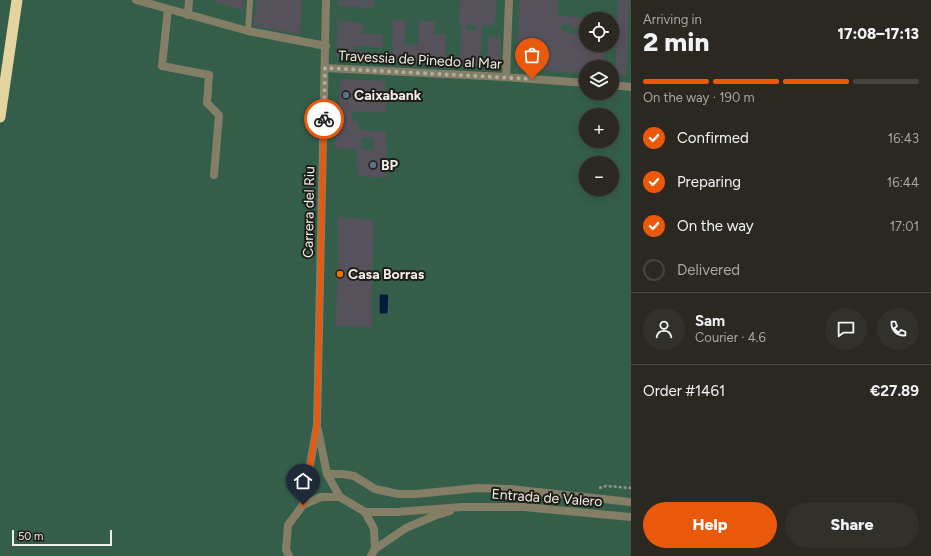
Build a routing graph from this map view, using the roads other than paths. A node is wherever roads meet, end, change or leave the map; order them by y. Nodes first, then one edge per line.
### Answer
1 (17, 0) edge
2 (136, 0) edge
3 (189, 0) edge
4 (250, 0) edge
5 (326, 0) edge
6 (508, 0) edge
7 (168, 9) junction
8 (188, 14) junction
9 (248, 31) junction
10 (326, 46) junction
11 (325, 68) junction
12 (506, 77) junction
13 (579, 82) edge
14 (619, 86) edge
15 (631, 87) edge
16 (0, 117) edge
17 (214, 175) dead end
18 (317, 425) junction
19 (327, 474) junction
20 (340, 497) junction
21 (631, 502) edge
22 (303, 505) junction
23 (462, 507) junction
24 (365, 512) junction
25 (631, 517) edge
26 (373, 553) edge
27 (289, 556) edge

1 - 16 highway
2 - 7 street
3 - 8 street
4 - 9 lane
5 - 10 street, Carrera del Riu
6 - 12 street
7 - 8 street
7 - 17 street
8 - 9 street
9 - 10 street
10 - 11 street, Carrera del Riu
11 - 12 street, Travessia de Pinedo al Mar
11 - 18 street, Carrera del Riu
12 - 13 street, Travessia de Pinedo al Mar
14 - 15 street
18 - 19 street, Carrera del Riu
18 - 22 street, Carrera del Riu
19 - 20 street, Carrera del Riu
19 - 21 street
20 - 22 street
20 - 24 street
22 - 27 street
23 - 24 street, Entrada de Valero
23 - 25 street, Entrada de Valero
23 - 26 street, Entrada de Valero
24 - 26 street

